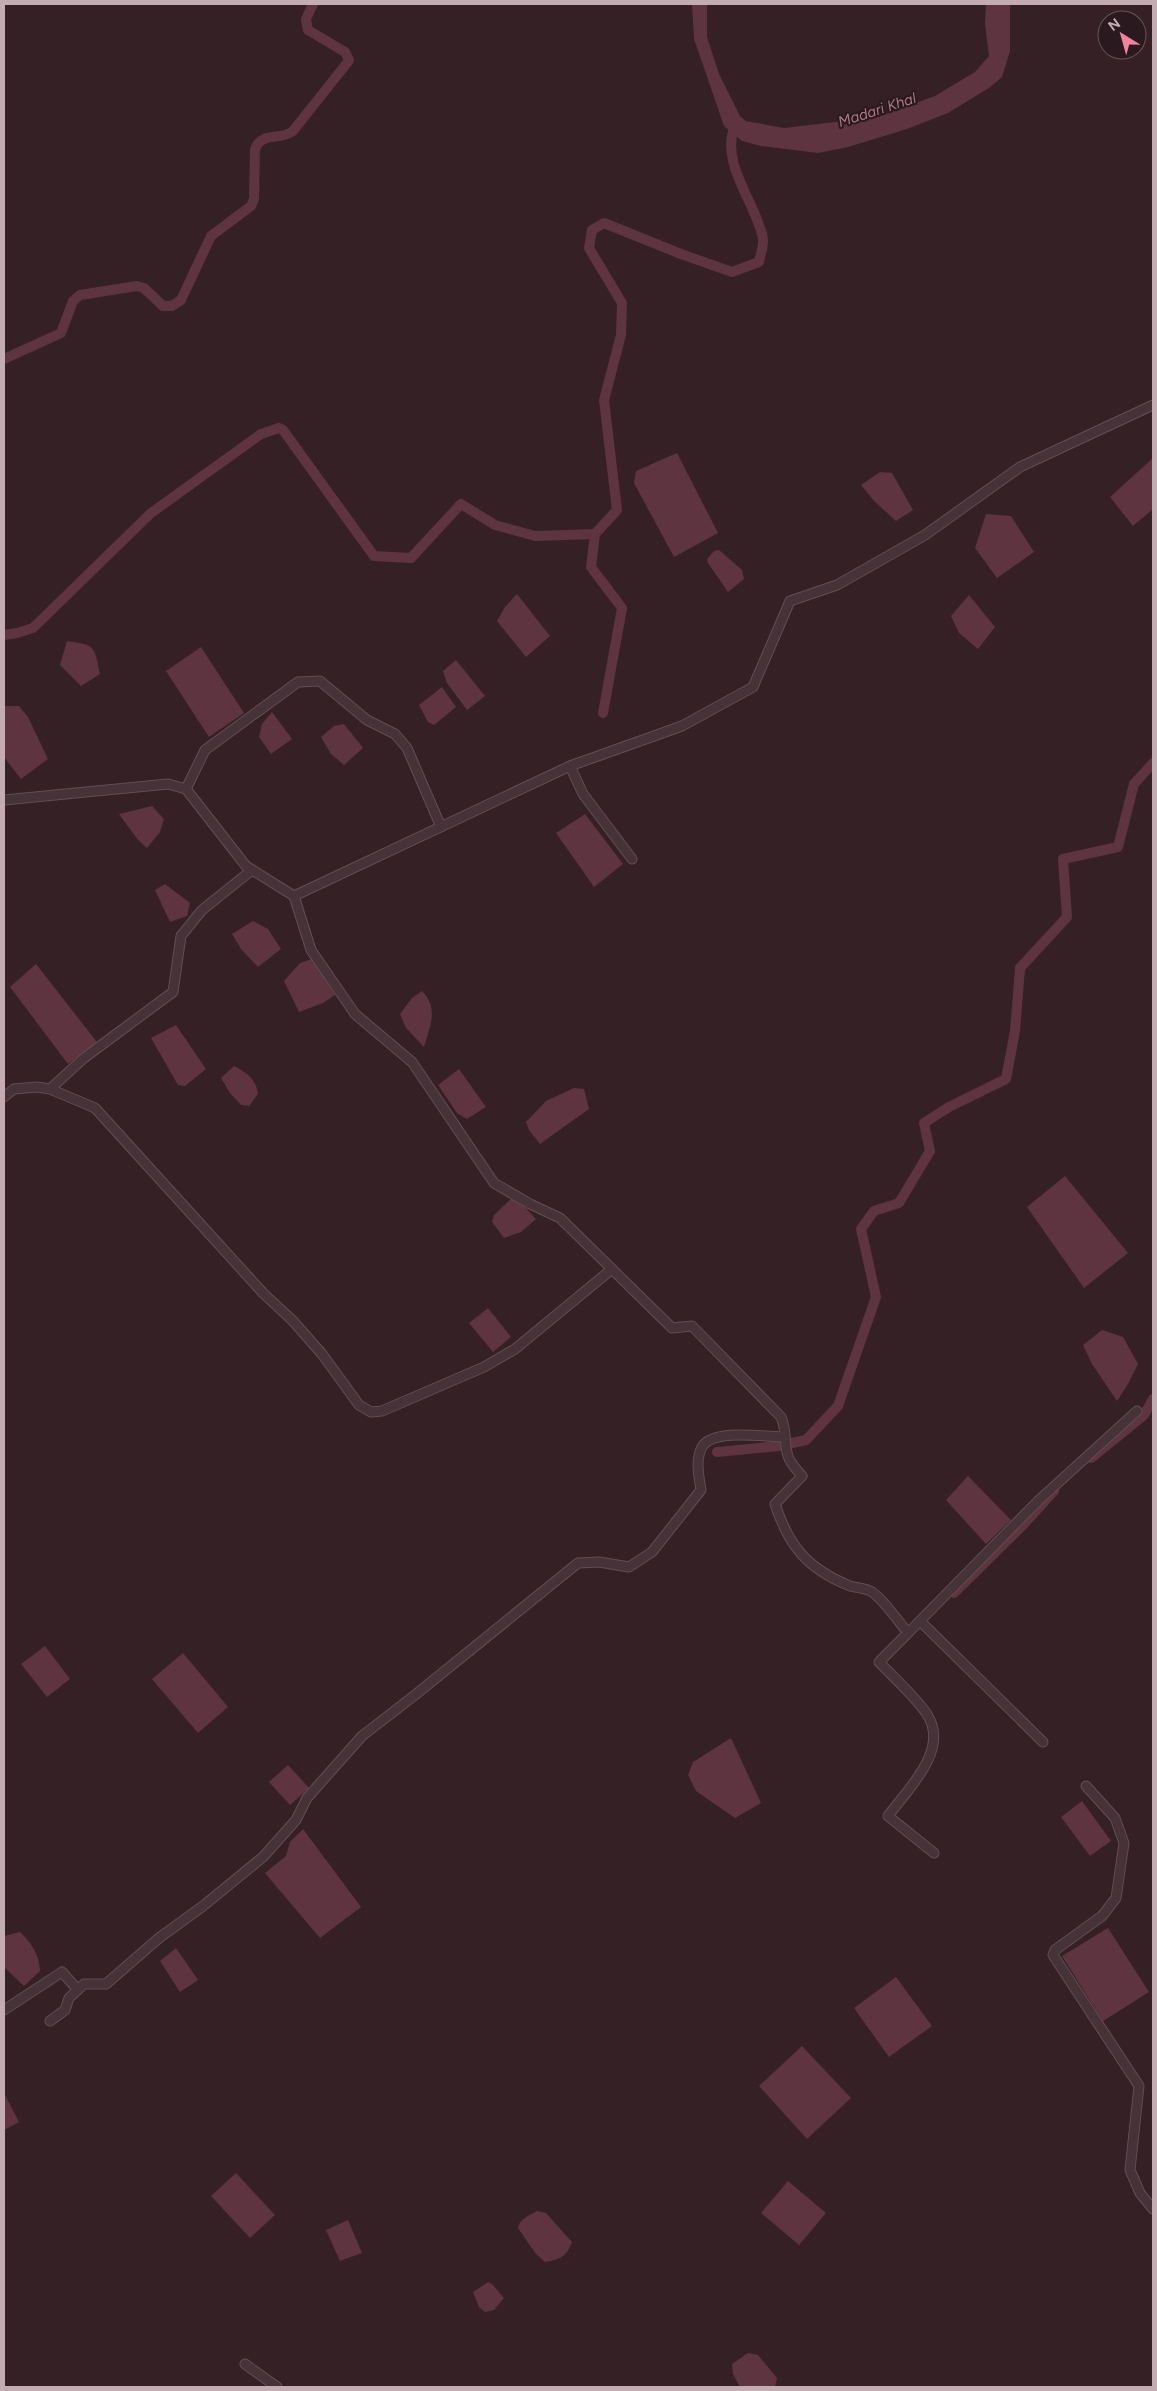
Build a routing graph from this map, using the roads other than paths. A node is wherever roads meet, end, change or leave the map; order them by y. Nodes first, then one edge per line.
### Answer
1 (1153, 405) edge
2 (570, 766) junction
3 (186, 789) junction
4 (4, 800) edge
5 (441, 827) junction
6 (632, 859) dead end
7 (252, 870) junction
8 (294, 896) junction
9 (50, 1089) junction
10 (4, 1097) edge
11 (612, 1269) junction
12 (1137, 1410) dead end
13 (786, 1438) junction
14 (920, 1621) junction
15 (908, 1632) junction
16 (1043, 1742) dead end
17 (1086, 1786) dead end
18 (934, 1854) dead end
19 (78, 1990) junction
20 (4, 2010) edge
21 (50, 2021) dead end
22 (1153, 2209) edge
23 (245, 2364) dead end
24 (277, 2387) edge

1 - 2 street
2 - 5 street
2 - 6 street
3 - 4 street
3 - 5 street
3 - 7 street
5 - 8 street
7 - 8 street
7 - 9 street
8 - 11 street
9 - 10 street
9 - 11 street
11 - 13 street
12 - 14 street
13 - 15 street
13 - 19 street
14 - 15 street
14 - 16 street
15 - 18 street
17 - 22 street
19 - 20 street
19 - 21 street
23 - 24 street

